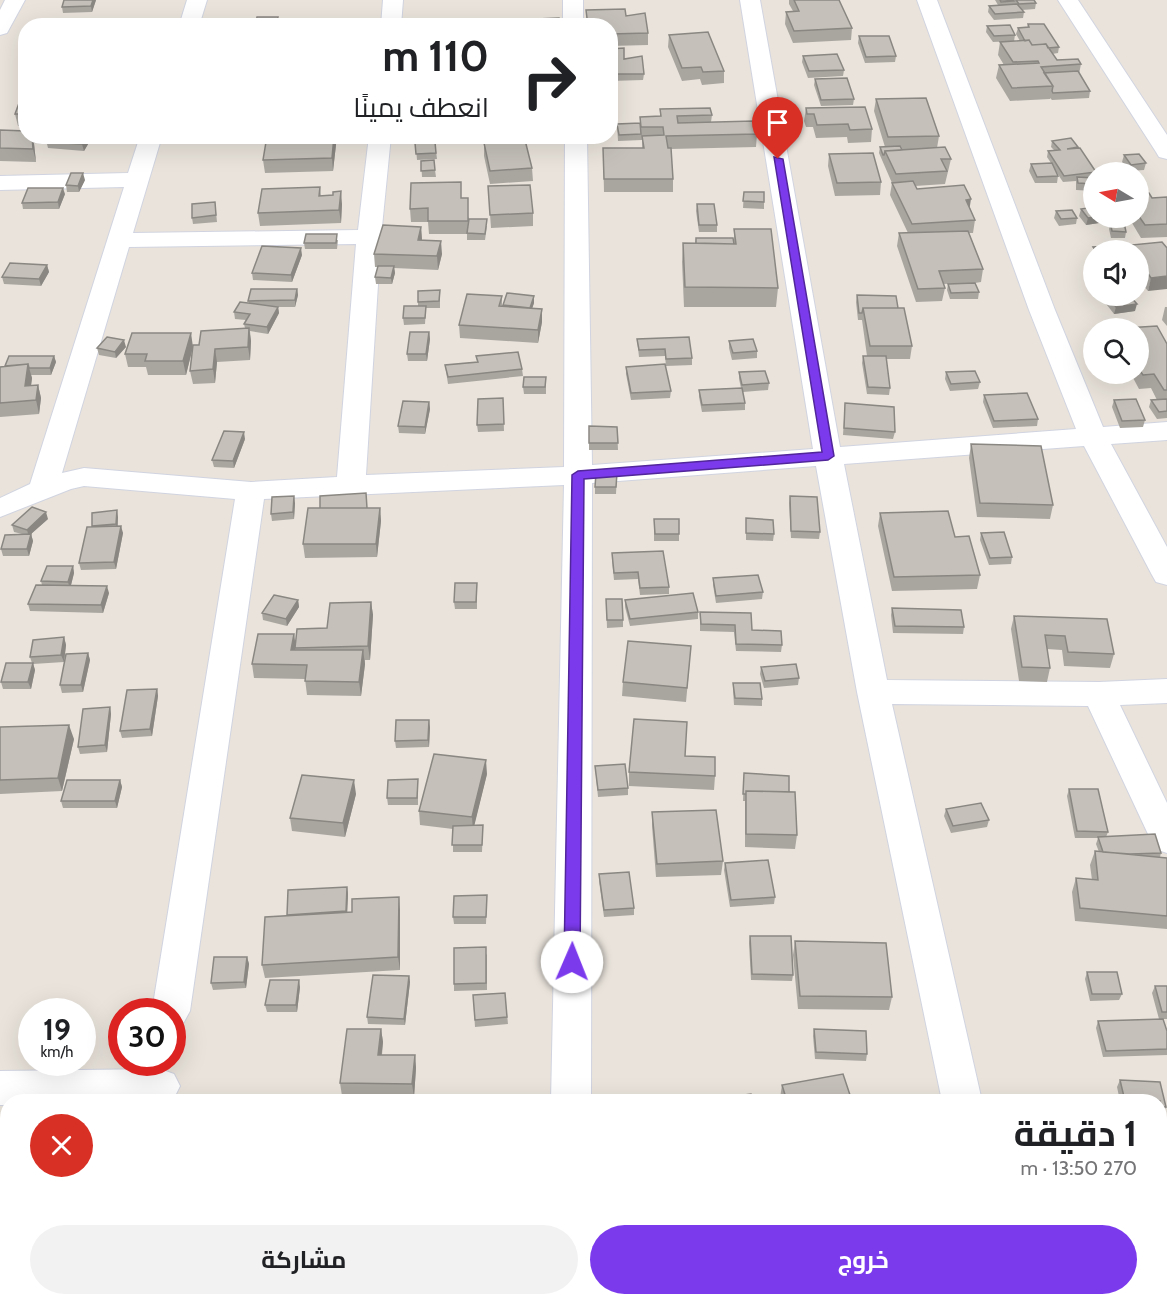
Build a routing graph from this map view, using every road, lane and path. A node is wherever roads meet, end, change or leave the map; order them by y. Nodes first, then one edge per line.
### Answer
1 (15, 0) edge
2 (197, 0) edge
3 (393, 0) edge
4 (573, 0) edge
5 (750, 0) edge
6 (927, 0) edge
7 (1068, 0) edge
8 (191, 18) edge
9 (392, 18) edge
10 (573, 18) edge
11 (0, 29) edge
12 (1158, 122) edge
13 (149, 144) edge
14 (379, 144) edge
15 (576, 144) edge
16 (1167, 152) edge
17 (137, 180) junction
18 (0, 183) edge
19 (369, 237) junction
20 (118, 240) junction
21 (1167, 430) edge
22 (1093, 436) junction
23 (828, 456) junction
24 (578, 475) junction
25 (351, 485) junction
26 (43, 488) junction
27 (251, 491) junction
28 (0, 508) edge
29 (1167, 574) edge
30 (1167, 691) edge
31 (873, 692) junction
32 (1099, 694) junction
33 (1167, 839) edge
34 (173, 998) edge
35 (160, 1083) edge
36 (0, 1088) edge
37 (571, 1094) edge
38 (960, 1094) edge

1 - 11 street
2 - 8 street
3 - 9 street
4 - 10 street
5 - 23 street
6 - 22 street
7 - 12 street
12 - 16 street
13 - 17 street
14 - 19 street
15 - 24 street
17 - 18 street
17 - 20 street
19 - 20 street
19 - 25 street
20 - 26 street
21 - 22 street
22 - 23 street
22 - 29 street
23 - 24 street
23 - 31 street
24 - 25 street
24 - 37 street
25 - 27 street
26 - 27 street
26 - 28 street
27 - 34 street
30 - 32 street
31 - 32 street
31 - 38 street
32 - 33 street
35 - 36 street

